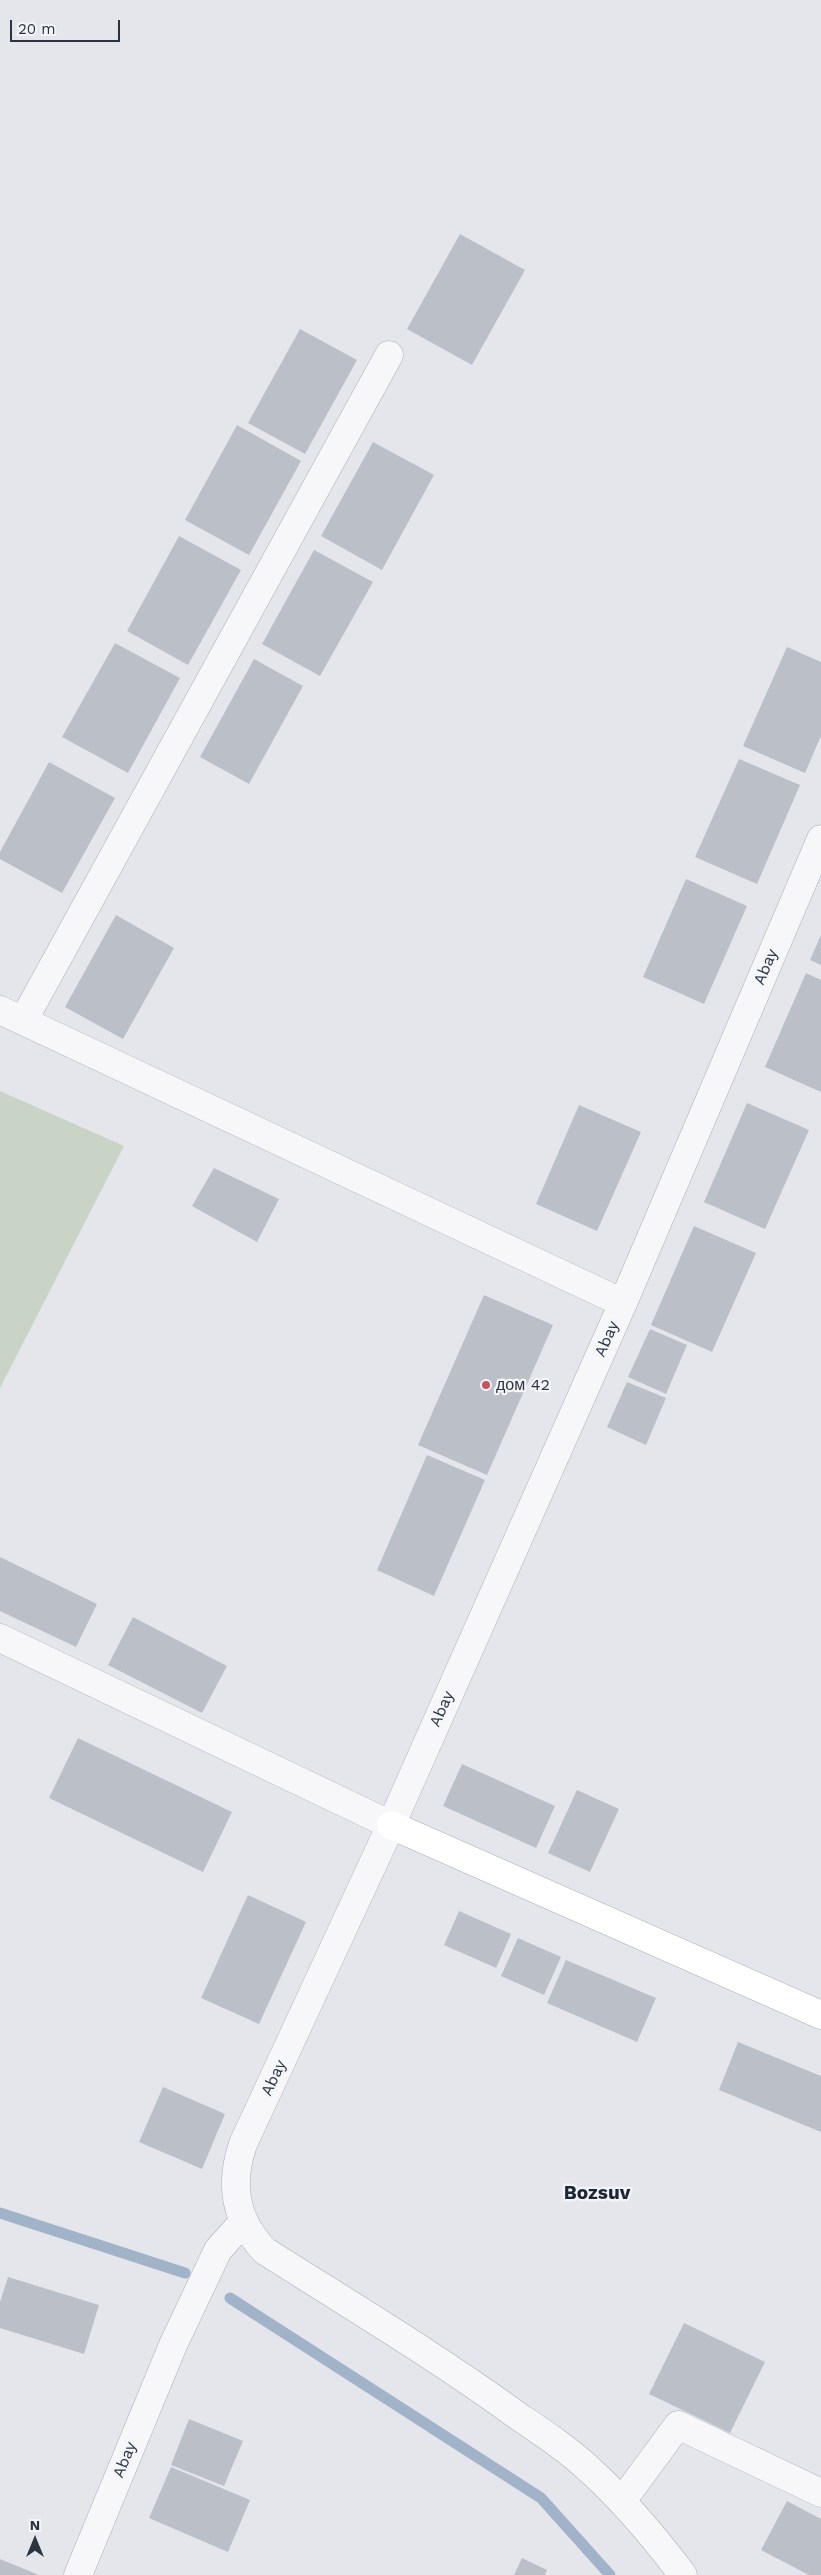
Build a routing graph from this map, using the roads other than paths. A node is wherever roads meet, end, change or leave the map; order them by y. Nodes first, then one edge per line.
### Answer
1 (389, 355) dead end
2 (821, 839) edge
3 (12, 1016) edge
4 (623, 1303) junction
5 (0, 1638) edge
6 (391, 1825) junction
7 (821, 2015) edge
8 (243, 2222) junction
9 (821, 2493) edge
10 (622, 2501) junction
11 (78, 2575) edge
12 (683, 2575) edge

1 - 3 street
2 - 4 street, Abay
3 - 4 street
4 - 6 street, Abay
5 - 6 street
6 - 7 street
6 - 8 street, Abay
8 - 10 street
8 - 11 street, Abay
9 - 10 street
10 - 12 street

